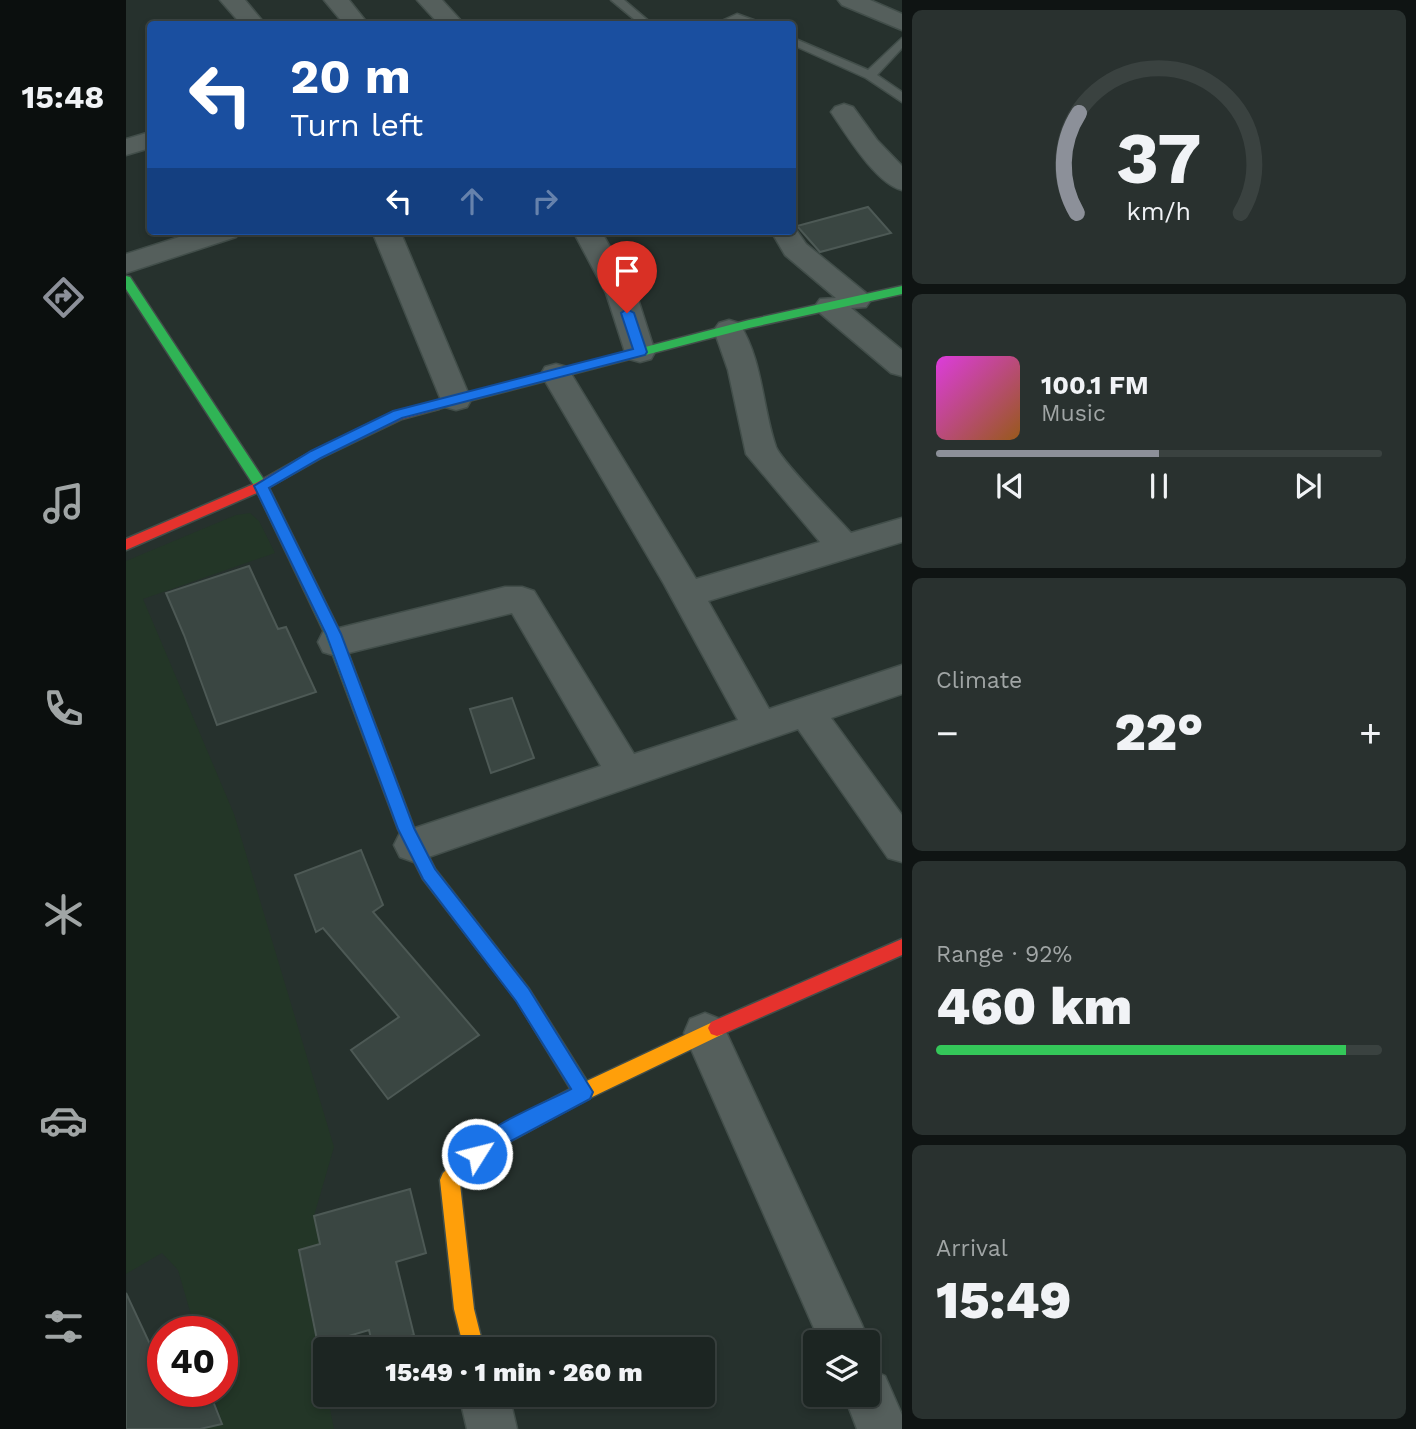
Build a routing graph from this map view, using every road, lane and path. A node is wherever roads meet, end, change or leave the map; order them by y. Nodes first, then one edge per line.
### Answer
1 (232, 0) edge
2 (336, 0) edge
3 (429, 0) edge
4 (617, 0) edge
5 (850, 0) edge
6 (896, 16) edge
7 (250, 21) edge
8 (354, 21) edge
9 (449, 21) edge
10 (642, 21) edge
11 (728, 21) edge
12 (747, 21) edge
13 (901, 41) edge
14 (796, 42) edge
15 (870, 75) junction
16 (901, 98) edge
17 (844, 112) dead end
18 (147, 141) edge
19 (126, 147) edge
20 (901, 182) edge
21 (214, 235) edge
22 (388, 235) edge
23 (589, 235) edge
24 (787, 235) edge
25 (126, 264) edge
26 (126, 280) edge
27 (901, 290) edge
28 (843, 303) junction
29 (729, 330) junction
30 (640, 352) junction
31 (901, 366) edge
32 (556, 374) junction
33 (456, 400) junction
34 (261, 486) junction
35 (901, 530) edge
36 (126, 545) edge
37 (844, 547) junction
38 (687, 594) junction
39 (336, 642) junction
40 (901, 680) edge
41 (805, 711) junction
42 (760, 726) junction
43 (625, 772) junction
44 (414, 845) junction
45 (901, 846) edge
46 (901, 947) edge
47 (705, 1033) junction
48 (583, 1092) junction
49 (840, 1330) edge
50 (471, 1337) edge
51 (487, 1407) edge
52 (873, 1407) edge
53 (492, 1429) edge
54 (882, 1429) edge

1 - 7 street
2 - 8 street
3 - 9 street
4 - 10 lane
5 - 6 street
11 - 12 lane
13 - 15 lane
14 - 15 lane
15 - 16 lane
17 - 20 street
18 - 19 street
21 - 25 street
22 - 33 street
23 - 30 street
24 - 28 street
26 - 34 street
27 - 28 street
28 - 29 street
28 - 31 street
29 - 30 street
29 - 37 street
30 - 32 street
32 - 33 street
32 - 38 street
33 - 34 street
34 - 36 street
34 - 39 street
35 - 37 street
37 - 38 street
38 - 42 street
39 - 43 street
39 - 44 street
40 - 41 street
41 - 42 street
41 - 45 street
42 - 43 street
43 - 44 street
44 - 48 street
46 - 47 street
47 - 48 street
47 - 49 street
48 - 50 street
51 - 53 street
52 - 54 street

